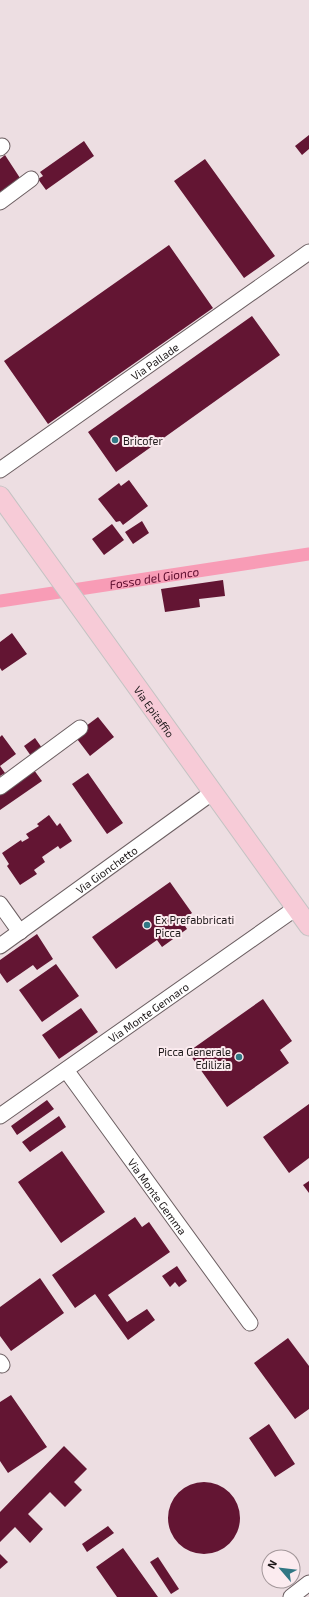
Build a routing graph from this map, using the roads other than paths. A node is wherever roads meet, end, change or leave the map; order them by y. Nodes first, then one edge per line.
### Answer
1 (31, 179) dead end
2 (0, 202) edge
3 (309, 252) edge
4 (0, 470) edge
5 (0, 496) edge
6 (80, 728) dead end
7 (0, 787) edge
8 (213, 792) junction
9 (0, 904) edge
10 (296, 908) junction
11 (309, 926) edge
12 (20, 932) junction
13 (0, 946) edge
14 (66, 1070) junction
15 (0, 1116) edge
16 (250, 1323) dead end
17 (309, 1583) edge
18 (291, 1597) edge

1 - 2 street
3 - 4 street, Via Pallade
5 - 8 main road, Via Epitaffio
6 - 7 street
8 - 10 main road, Via Epitaffio
8 - 12 street, Via Gionchetto
9 - 12 street
10 - 11 main road, Via Epitaffio
10 - 14 street, Via Monte Gennaro
12 - 13 street, Via Gionchetto
14 - 15 street, Via Monte Gennaro
14 - 16 street, Via Monte Gemma
17 - 18 street

